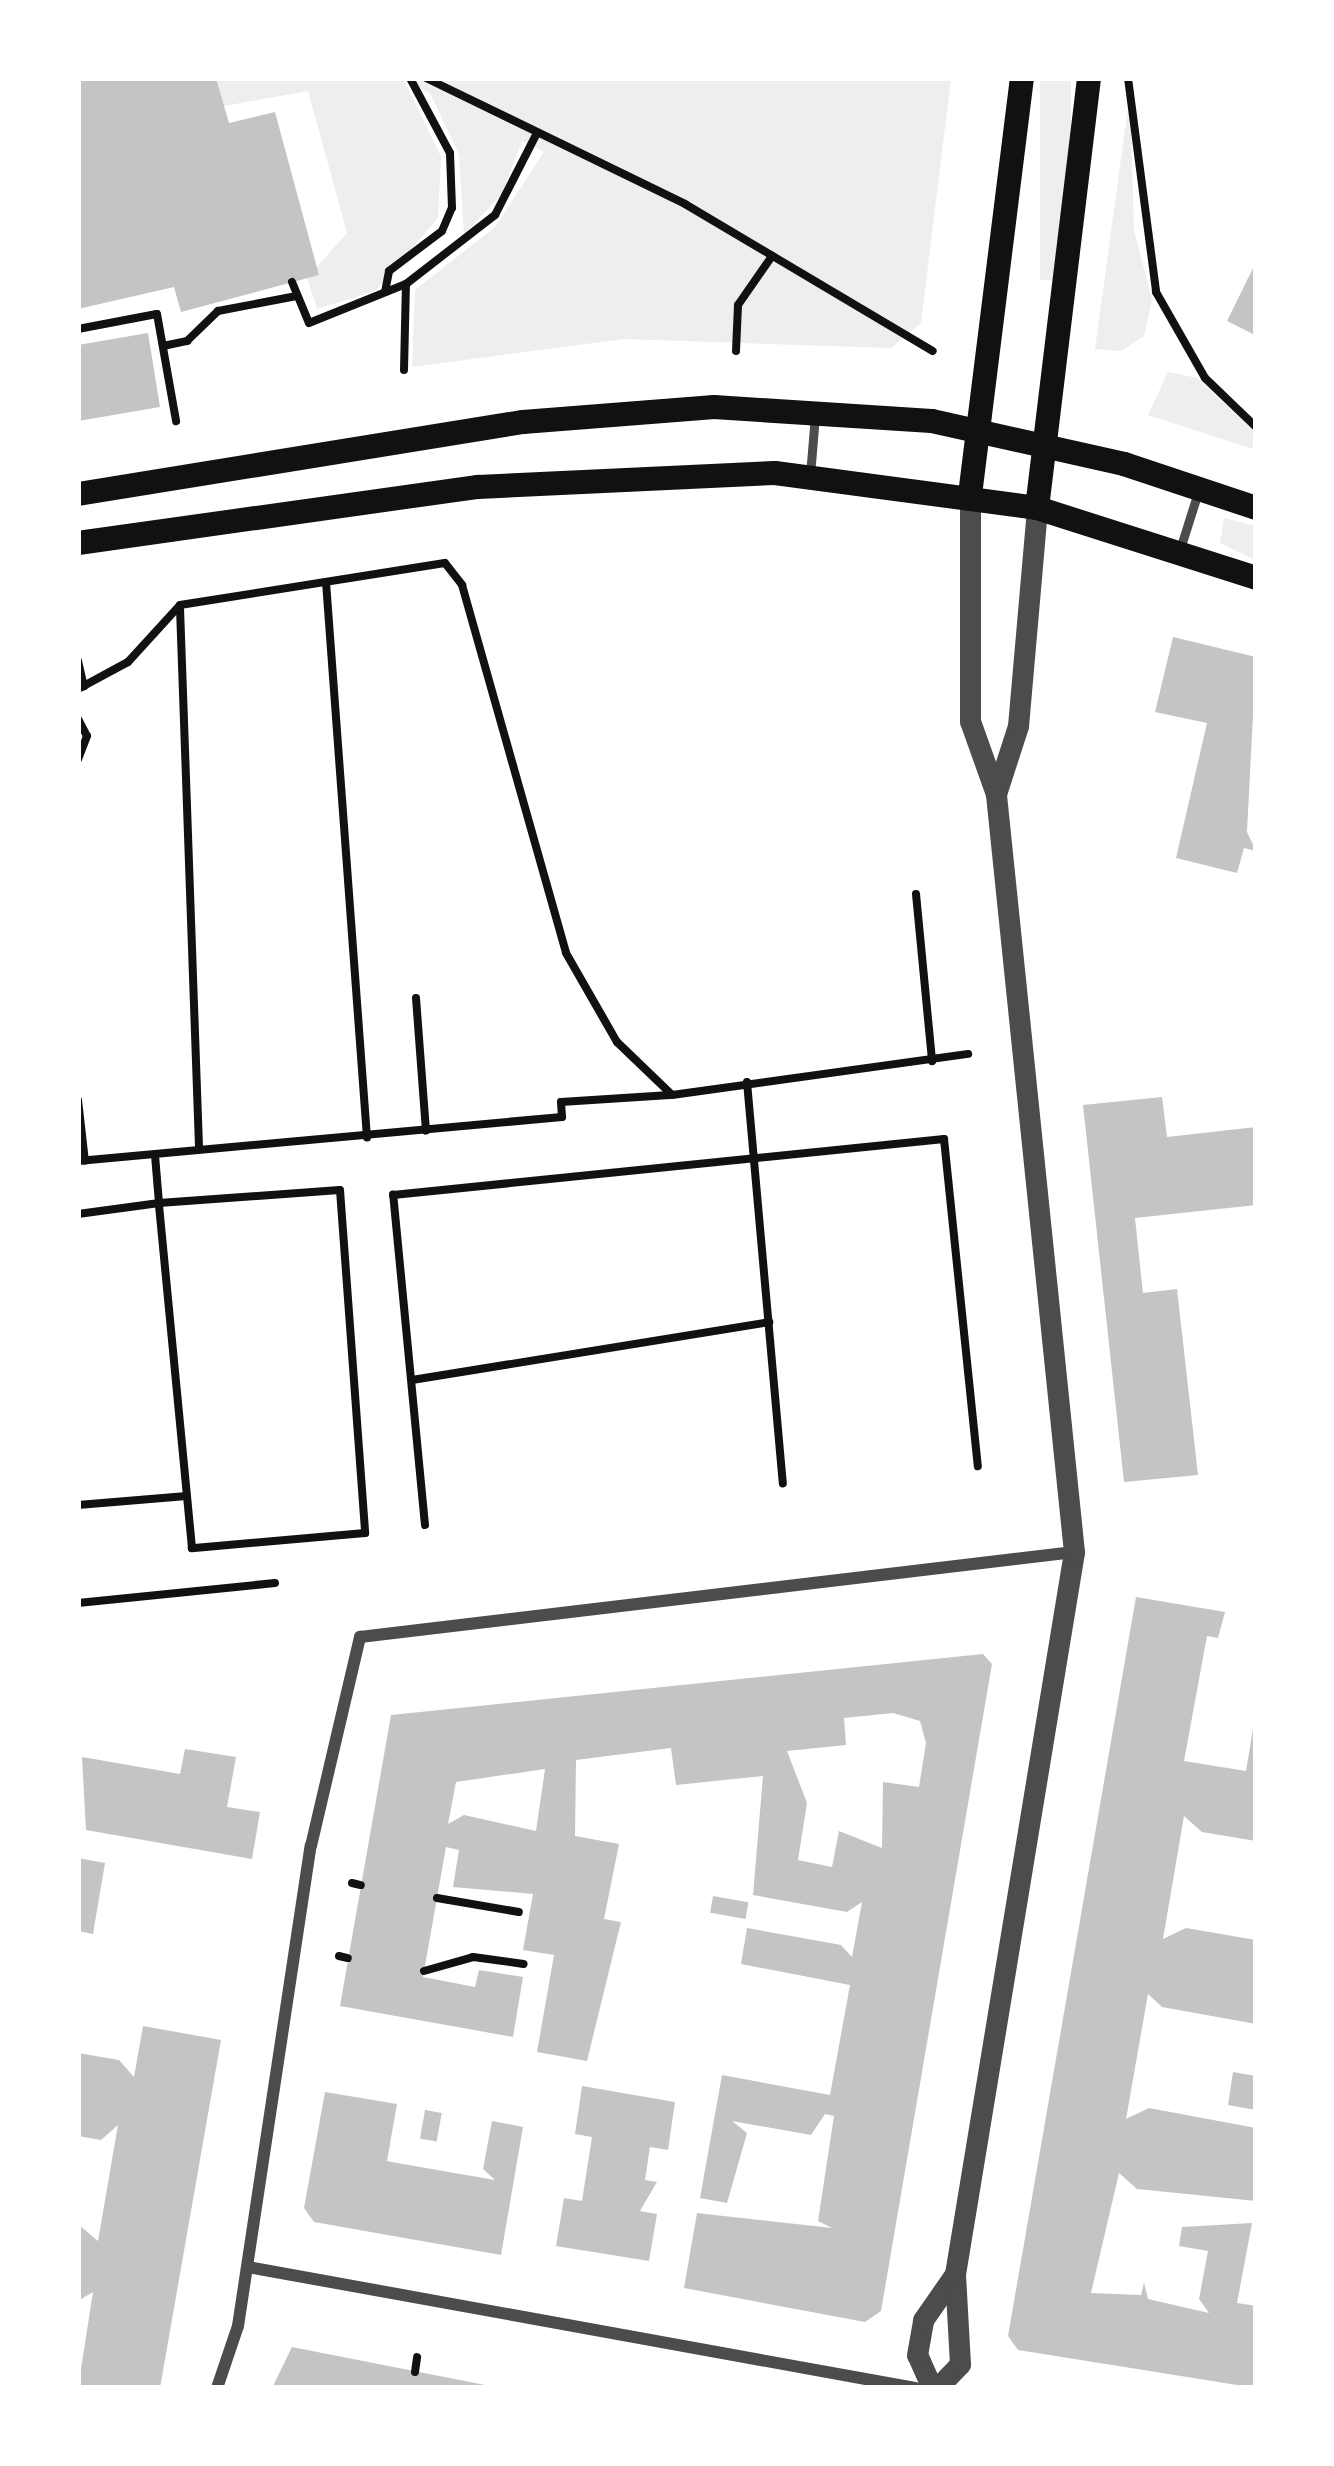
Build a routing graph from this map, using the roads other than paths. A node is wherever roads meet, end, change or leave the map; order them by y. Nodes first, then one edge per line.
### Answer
1 (1022, 78) edge
2 (1089, 78) edge
3 (815, 411) junction
4 (977, 430) junction
5 (1042, 443) junction
6 (810, 475) junction
7 (1200, 487) junction
8 (78, 494) edge
9 (970, 495) junction
10 (1037, 508) junction
11 (1256, 508) edge
12 (78, 543) edge
13 (1180, 549) junction
14 (1256, 578) edge
15 (996, 794) junction
16 (1074, 1552) junction
17 (248, 2267) junction
18 (955, 2274) junction
19 (218, 2388) edge
20 (915, 2388) edge
21 (934, 2388) edge

1 - 4 main road
2 - 5 main road
3 - 4 main road
3 - 6 lane
3 - 8 main road
4 - 5 main road
4 - 9 main road
5 - 7 main road
5 - 10 main road
6 - 9 main road
6 - 12 main road
7 - 11 main road
7 - 13 lane
9 - 10 main road
9 - 15 street
10 - 13 main road
10 - 15 street
13 - 14 main road
15 - 16 street
16 - 17 street
16 - 18 street
17 - 19 street
17 - 20 street
18 - 21 street
18 - 21 street

